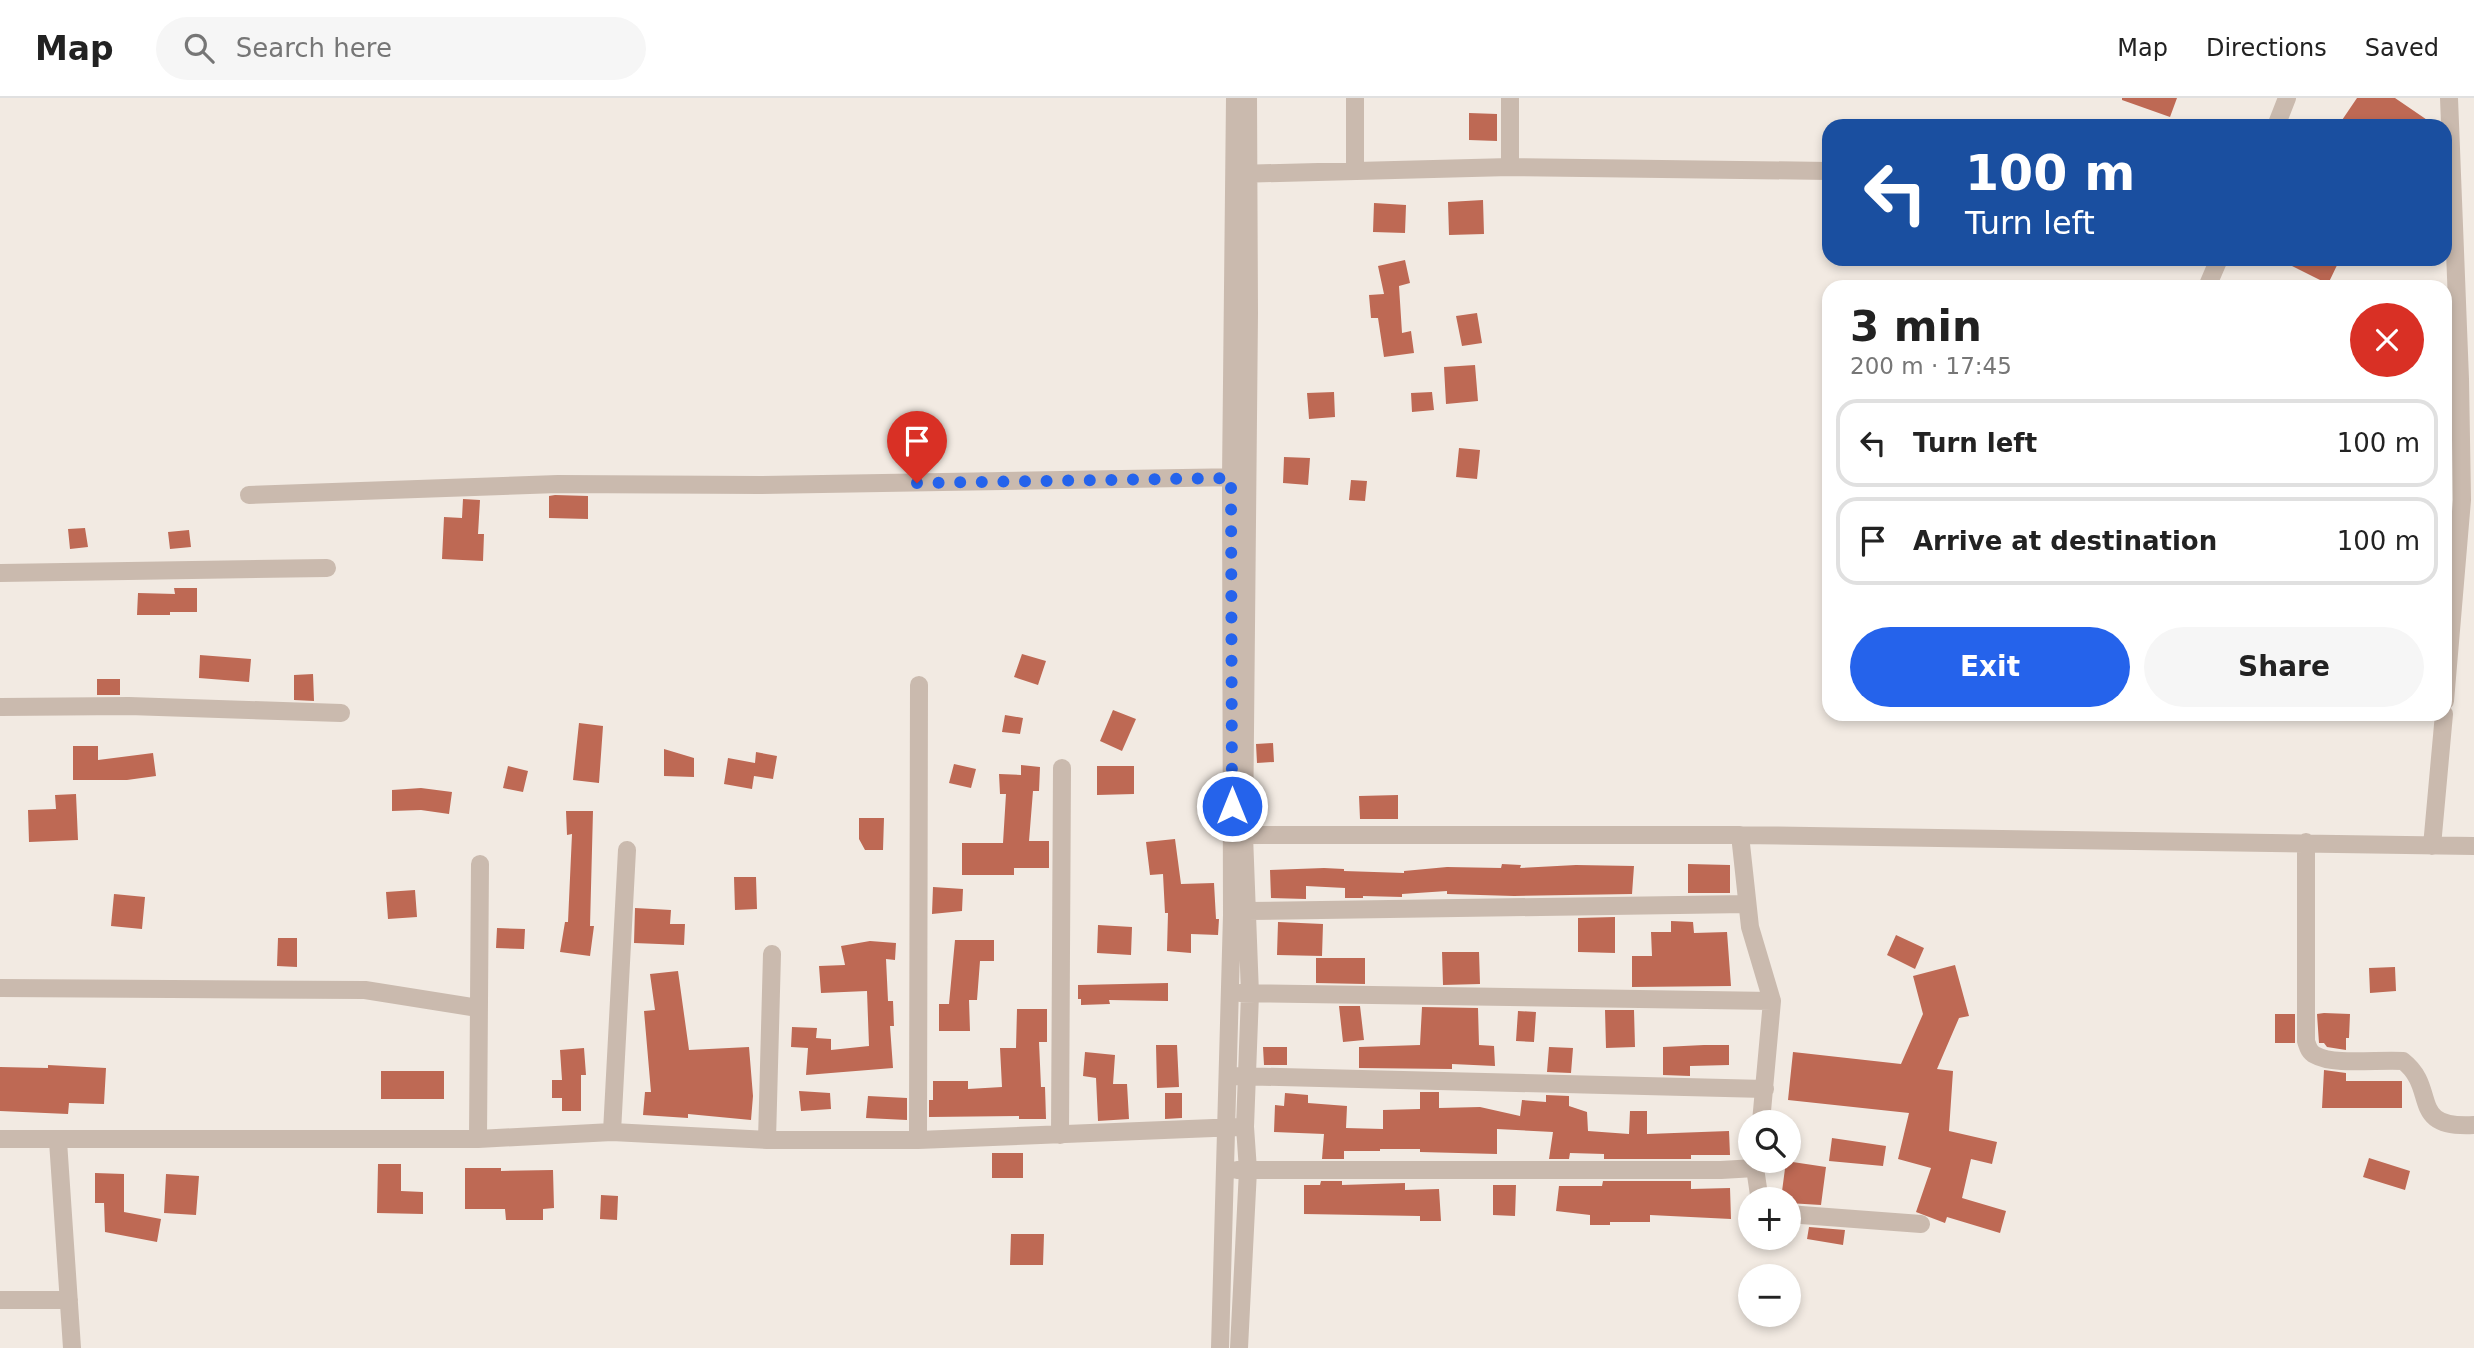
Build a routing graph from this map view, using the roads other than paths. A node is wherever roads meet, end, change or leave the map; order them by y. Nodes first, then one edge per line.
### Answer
1 (1235, 98) edge
2 (1248, 98) edge
3 (1355, 98) edge
4 (1510, 98) edge
5 (2287, 98) edge
6 (2449, 98) edge
7 (2279, 119) edge
8 (2450, 119) edge
9 (1510, 167) junction
10 (1355, 171) junction
11 (1822, 171) edge
12 (1241, 173) junction
13 (2452, 175) edge
14 (1239, 477) junction
15 (250, 495) dead end
16 (2468, 499) edge
17 (327, 568) dead end
18 (0, 573) edge
19 (2452, 640) edge
20 (919, 685) dead end
21 (0, 707) edge
22 (341, 713) dead end
23 (2443, 721) edge
24 (1062, 768) dead end
25 (1244, 835) junction
26 (1740, 835) junction
27 (2306, 842) junction
28 (2432, 846) junction
29 (2474, 846) edge
30 (627, 850) dead end
31 (480, 864) dead end
32 (1747, 904) junction
33 (1248, 911) junction
34 (772, 954) dead end
35 (0, 988) edge
36 (1229, 992) junction
37 (1250, 993) junction
38 (1772, 1002) junction
39 (478, 1008) junction
40 (1246, 1076) junction
41 (1227, 1077) junction
42 (1765, 1089) junction
43 (1762, 1110) edge
44 (2474, 1125) edge
45 (1236, 1127) junction
46 (612, 1132) junction
47 (1060, 1135) junction
48 (0, 1139) edge
49 (478, 1139) junction
50 (767, 1140) junction
51 (918, 1140) junction
52 (58, 1141) junction
53 (1738, 1167) edge
54 (1226, 1170) junction
55 (1248, 1170) junction
56 (1801, 1215) edge
57 (1921, 1224) dead end
58 (0, 1300) edge
59 (69, 1300) junction
60 (72, 1348) edge
61 (1220, 1348) edge
62 (1239, 1348) edge

1 - 12 street
2 - 12 street
3 - 10 street
4 - 9 street
5 - 7 street
6 - 8 street
9 - 10 street
9 - 11 street
10 - 12 street
12 - 14 street
13 - 16 street
14 - 15 street
14 - 25 street
14 - 36 street
16 - 19 street
17 - 18 street
20 - 51 street
21 - 22 street
23 - 28 street
24 - 47 street
25 - 26 street
25 - 33 street
26 - 27 street
26 - 32 street
27 - 28 street
27 - 44 street
28 - 29 street
30 - 46 street
31 - 39 street
32 - 33 street
32 - 38 street
33 - 37 street
34 - 50 street
35 - 39 street
36 - 37 street
36 - 41 street
37 - 38 street
37 - 40 street
38 - 42 street
39 - 49 street
40 - 41 street
40 - 42 street
40 - 45 street
41 - 45 street
42 - 43 street
45 - 47 street
45 - 54 street
45 - 55 street
46 - 49 street
46 - 50 street
47 - 51 street
48 - 52 street
49 - 52 street
50 - 51 street
52 - 59 street
53 - 55 street
54 - 55 street
54 - 61 street
55 - 62 street
56 - 57 street
58 - 59 street
59 - 60 street

